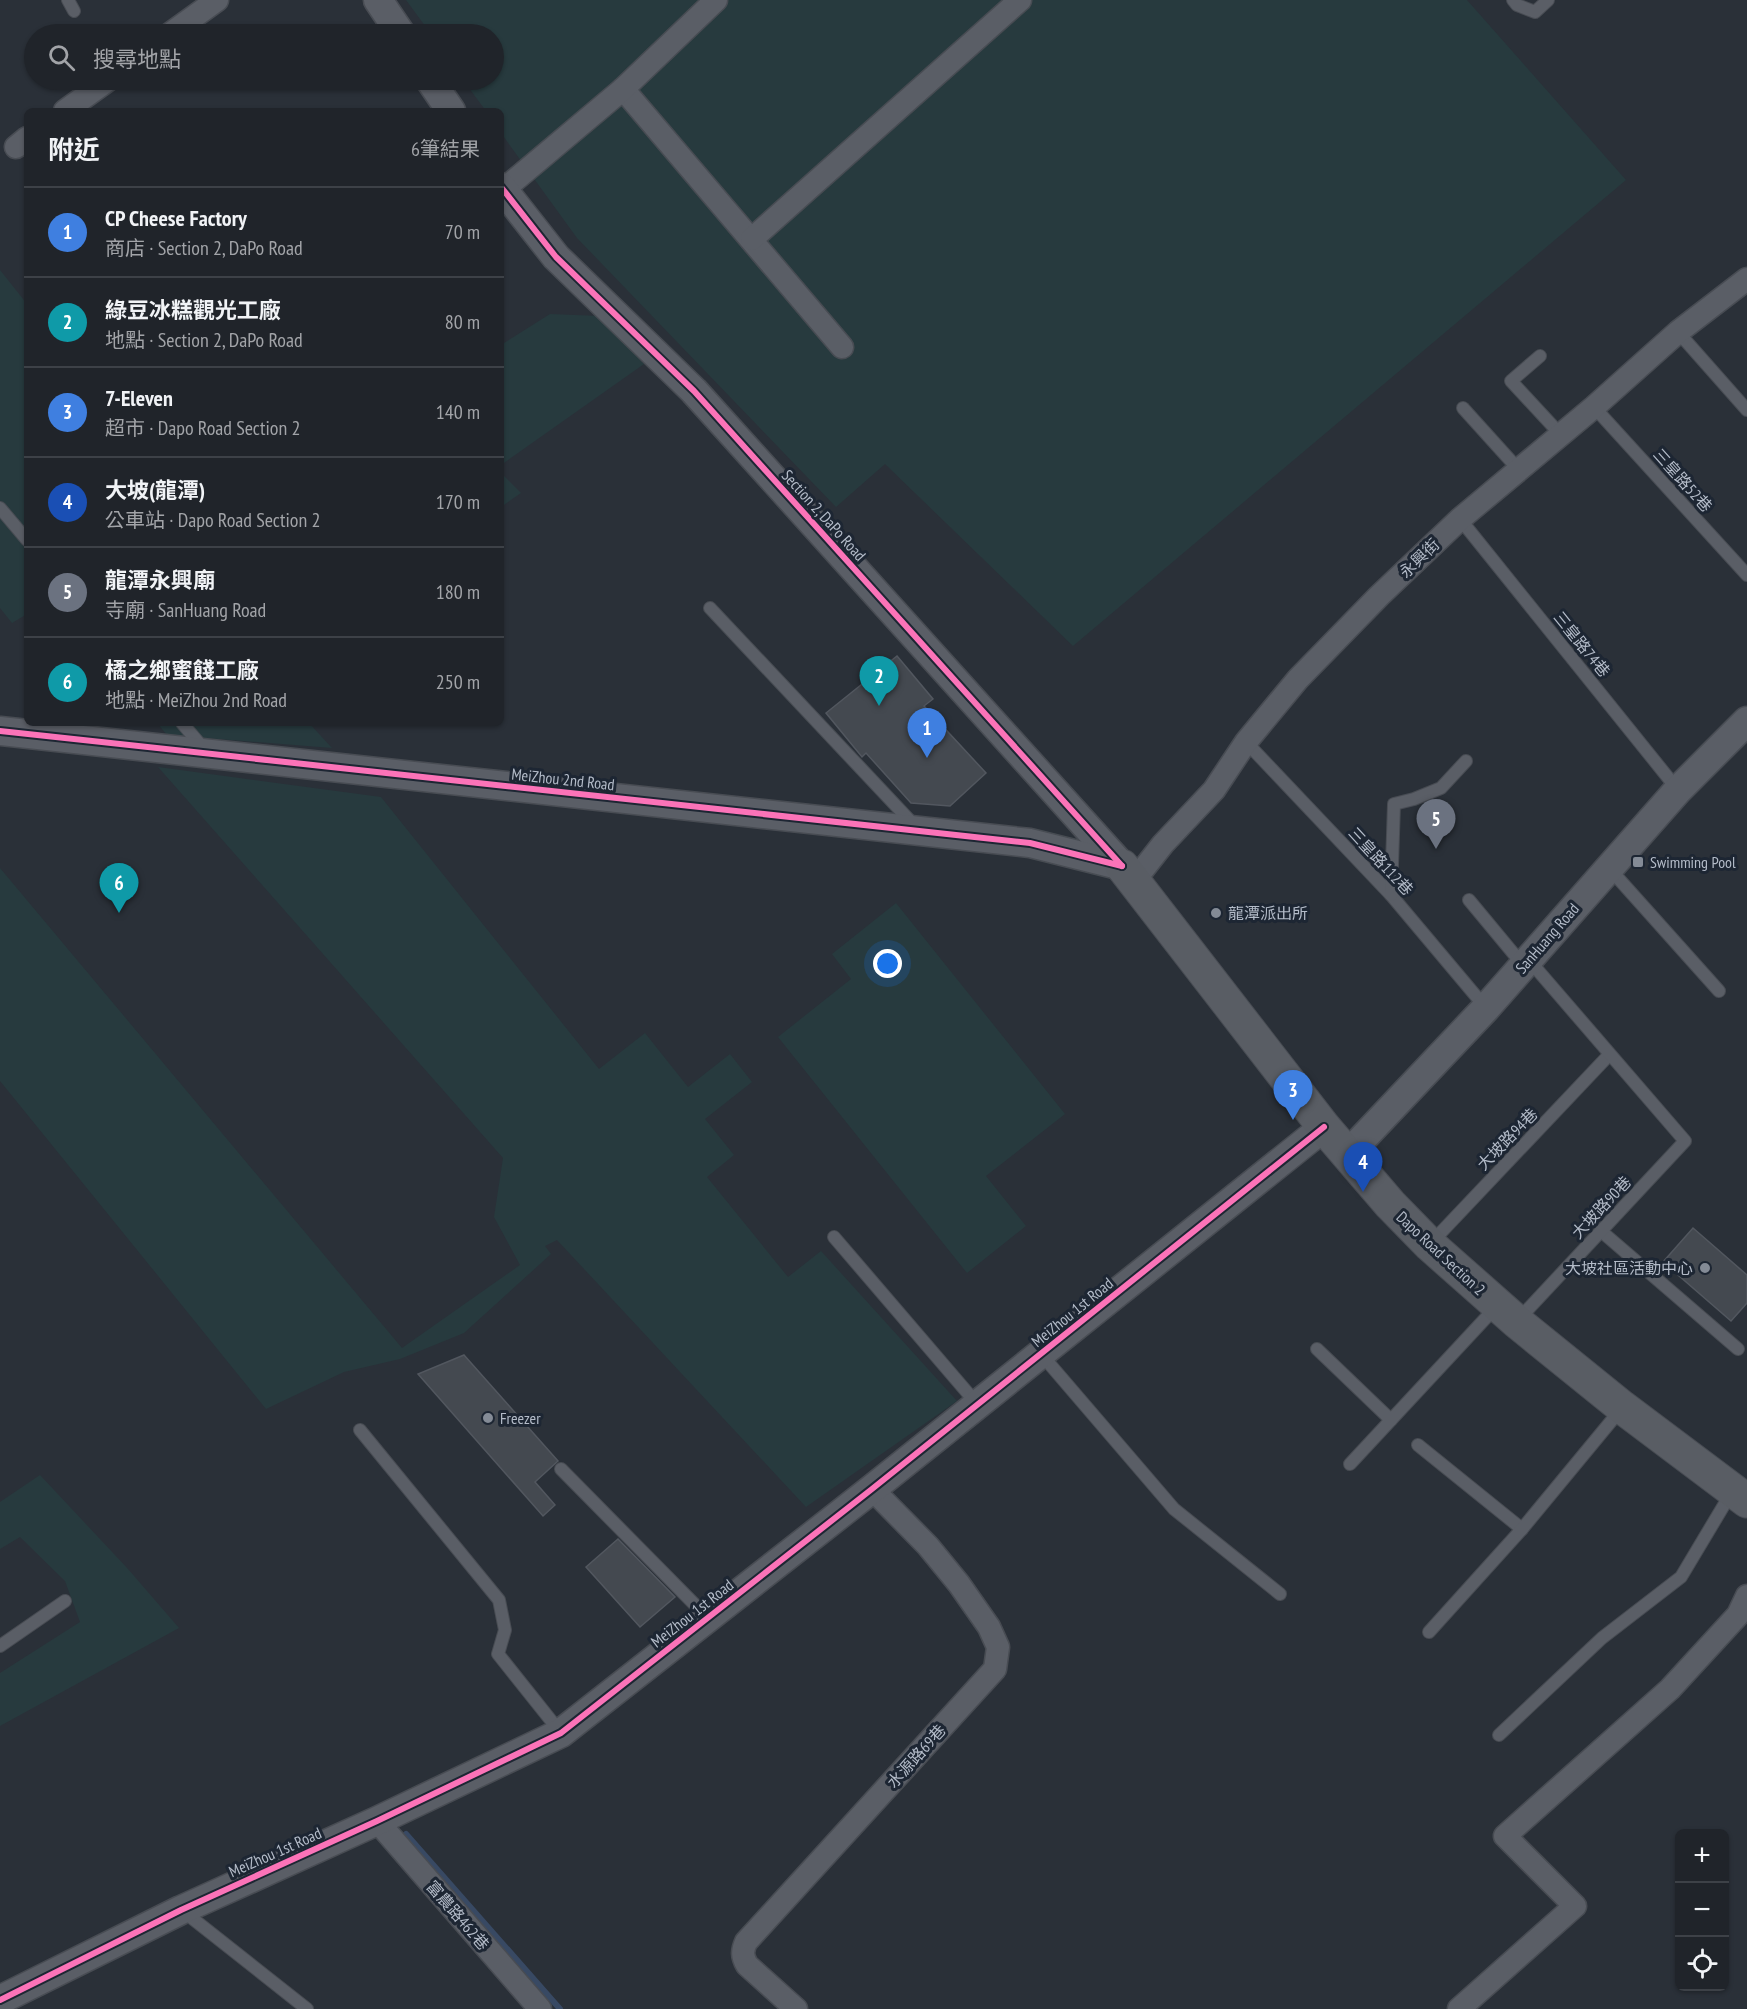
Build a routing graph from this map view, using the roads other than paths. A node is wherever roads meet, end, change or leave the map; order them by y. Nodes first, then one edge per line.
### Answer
1 (217, 0) edge
2 (378, 0) edge
3 (717, 0) edge
4 (1020, 0) edge
5 (1513, 0) edge
6 (1548, 0) edge
7 (184, 24) edge
8 (394, 24) edge
9 (623, 89) junction
10 (94, 90) edge
11 (437, 90) edge
12 (68, 108) edge
13 (449, 108) edge
14 (504, 186) edge
15 (504, 191) edge
16 (752, 239) junction
17 (1747, 279) edge
18 (1678, 332) junction
19 (842, 347) dead end
20 (1540, 356) dead end
21 (1594, 407) junction
22 (1463, 408) dead end
23 (1747, 410) edge
24 (1561, 435) junction
25 (1519, 470) junction
26 (0, 508) edge
27 (1460, 519) junction
28 (24, 536) edge
29 (1747, 575) edge
30 (710, 608) dead end
31 (1747, 721) edge
32 (184, 726) edge
33 (0, 731) edge
34 (1246, 742) junction
35 (208, 755) junction
36 (1466, 761) dead end
37 (1678, 790) junction
38 (919, 830) junction
39 (1609, 867) junction
40 (1128, 873) junction
41 (1391, 895) junction
42 (1469, 900) dead end
43 (1525, 962) junction
44 (1719, 991) dead end
45 (1486, 1008) junction
46 (1609, 1055) junction
47 (1324, 1127) junction
48 (1347, 1155) junction
49 (1601, 1232) junction
50 (834, 1237) dead end
51 (1430, 1245) junction
52 (1507, 1314) junction
53 (1317, 1349) dead end
54 (1738, 1349) dead end
55 (1041, 1354) junction
56 (978, 1405) junction
57 (1622, 1407) junction
58 (1391, 1420) junction
59 (360, 1430) dead end
60 (1418, 1445) dead end
61 (1350, 1464) dead end
62 (561, 1469) dead end
63 (872, 1489) junction
64 (1743, 1490) edge
65 (1522, 1529) junction
66 (1280, 1594) dead end
67 (1747, 1596) edge
68 (65, 1601) dead end
69 (708, 1618) junction
70 (1429, 1632) dead end
71 (0, 1646) edge
72 (561, 1733) junction
73 (1500, 1735) dead end
74 (377, 1821) junction
75 (182, 1910) junction
76 (0, 2000) edge
77 (307, 2009) edge
78 (540, 2009) edge
79 (796, 2009) edge
80 (1459, 2009) edge

1 - 7 street
2 - 8 street
3 - 9 street
4 - 16 street
5 - 6 lane
9 - 14 street
9 - 16 street
10 - 12 street
11 - 13 street
15 - 40 street, Section 2, DaPo Road
16 - 19 street
17 - 18 street, 永興街
18 - 21 street, 永興街
18 - 23 lane
20 - 24 lane
21 - 24 street, 永興街
21 - 29 lane, 三皇路52巷
22 - 25 lane
24 - 25 street, 永興街
25 - 27 street, 永興街
26 - 28 lane
27 - 34 street, 永興街
27 - 37 lane, 三皇路74巷
30 - 38 lane
31 - 37 street, SanHuang Road
32 - 35 lane
33 - 35 street, MeiZhou 2nd Road
34 - 40 street, 永興街
34 - 41 lane, 三皇路112巷
35 - 38 street, MeiZhou 2nd Road
36 - 41 lane
37 - 39 street, SanHuang Road
38 - 40 street, MeiZhou 2nd Road
39 - 43 street, SanHuang Road
39 - 44 lane
40 - 47 main road, Dapo Road Section 2
41 - 45 lane, 三皇路112巷
42 - 43 lane
43 - 45 street, SanHuang Road
43 - 46 lane
45 - 48 street, SanHuang Road
46 - 49 lane, 大坡路90巷
46 - 51 lane, 大坡路94巷
47 - 48 main road, Dapo Road Section 2
47 - 55 street, MeiZhou 1st Road
48 - 51 main road, Dapo Road Section 2
49 - 52 lane, 大坡路90巷
49 - 54 lane
50 - 56 lane
51 - 52 main road, Dapo Road Section 2
52 - 57 main road, Dapo Road Section 2
52 - 58 lane, 大坡路90巷
53 - 58 lane
55 - 56 street, MeiZhou 1st Road
55 - 66 lane
56 - 63 street, MeiZhou 1st Road
57 - 64 main road, Dapo Road Section 2
57 - 65 lane
58 - 61 lane, 大坡路90巷
59 - 72 lane
60 - 65 lane
62 - 69 lane
63 - 69 street, MeiZhou 1st Road
63 - 79 street, 水源路69巷
64 - 73 lane
65 - 70 lane
67 - 80 street
68 - 71 lane
69 - 72 street, MeiZhou 1st Road
72 - 74 street, MeiZhou 1st Road
74 - 75 street, MeiZhou 1st Road
74 - 78 street, 富農路462巷
75 - 76 street, MeiZhou 1st Road
75 - 77 lane

